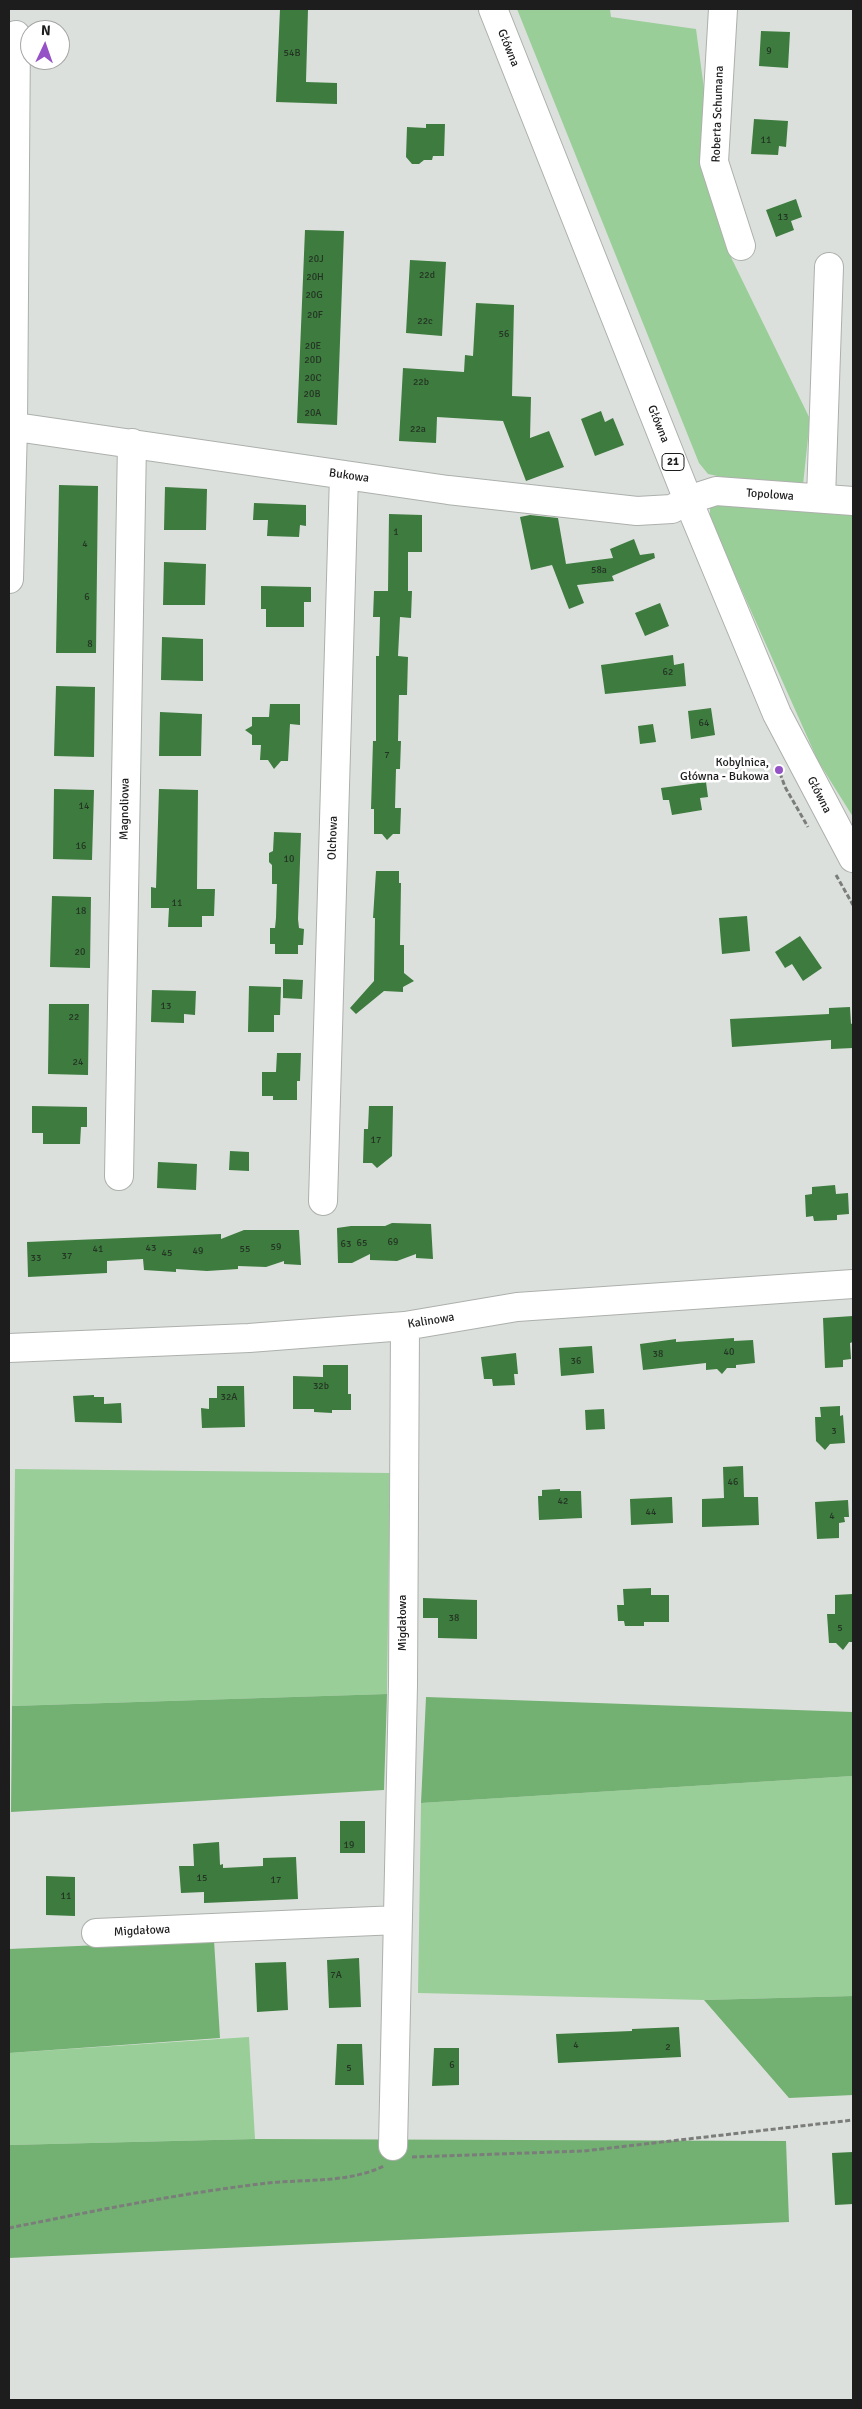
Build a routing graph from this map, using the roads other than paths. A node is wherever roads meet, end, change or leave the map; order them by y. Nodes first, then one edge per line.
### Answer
1 (493, 9) edge
2 (723, 9) edge
3 (16, 35) dead end
4 (12, 143) edge
5 (741, 246) dead end
6 (829, 267) dead end
7 (11, 426) edge
8 (132, 443) junction
9 (344, 475) junction
10 (821, 498) junction
11 (688, 500) junction
12 (853, 501) edge
13 (9, 579) edge
14 (853, 858) edge
15 (118, 1176) dead end
16 (323, 1201) dead end
17 (853, 1284) edge
18 (405, 1326) junction
19 (9, 1348) edge
20 (398, 1920) junction
21 (96, 1933) dead end
22 (393, 2146) road end

1 - 11 street, Główna / 21
2 - 5 street, Roberta Schumana
3 - 4 street
4 - 7 street
6 - 10 street
7 - 8 street, Bukowa
7 - 13 street
8 - 9 street, Bukowa
8 - 15 street, Magnoliowa
9 - 11 street, Bukowa
9 - 16 street, Olchowa
10 - 11 street, Topolowa
10 - 12 street, Topolowa
11 - 14 street, Główna / 21
17 - 18 street, Kalinowa
18 - 19 street, Kalinowa
18 - 20 street, Migdałowa
20 - 21 street, Migdałowa
20 - 22 street, Migdałowa

